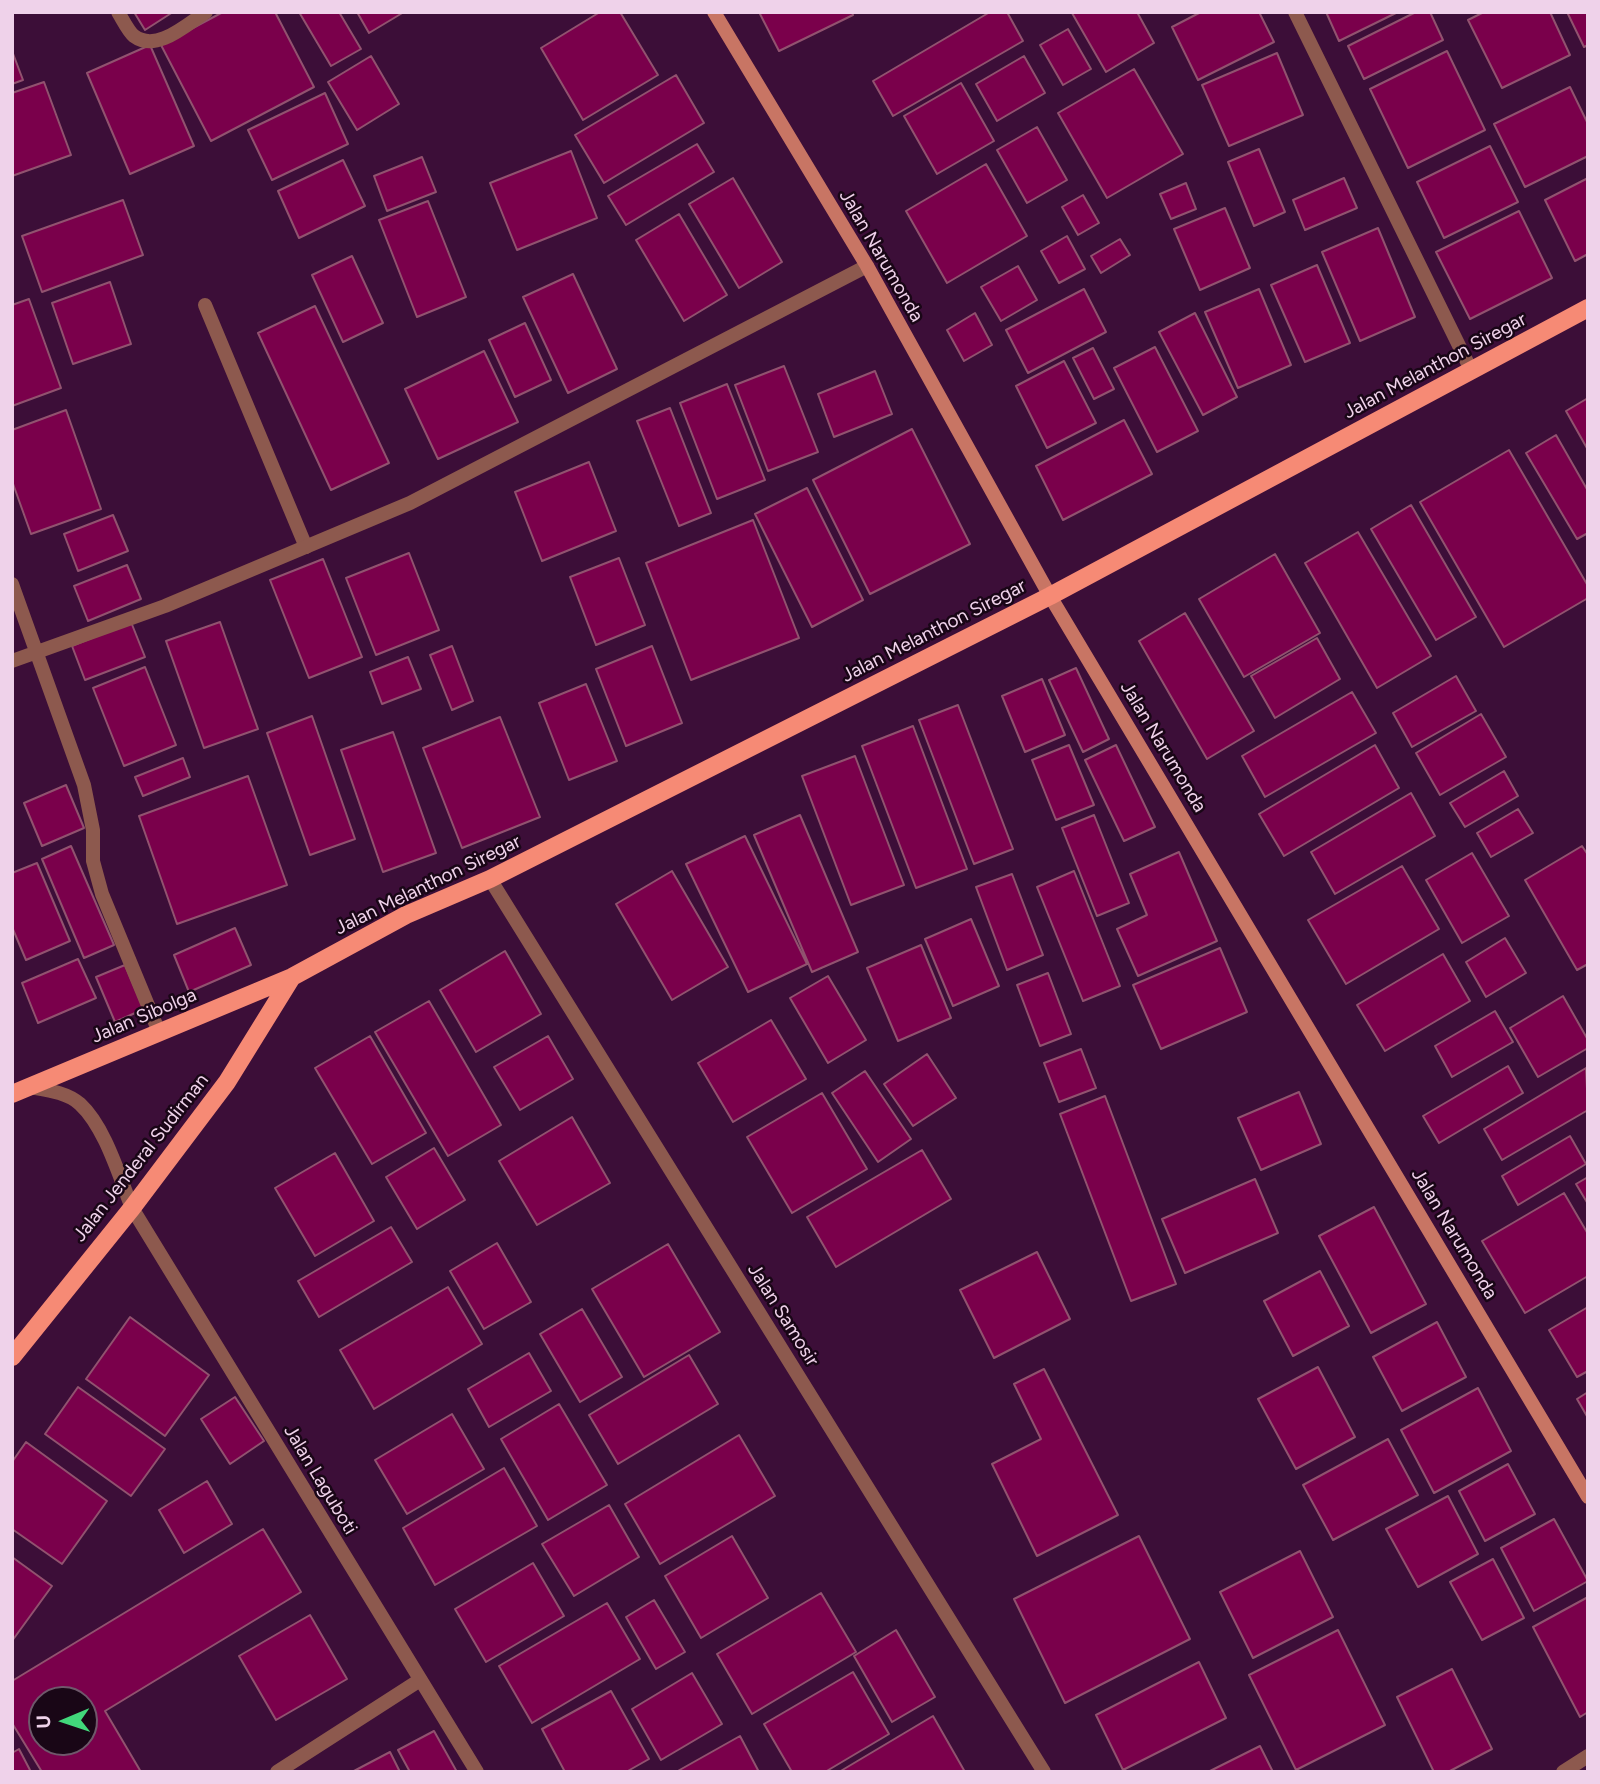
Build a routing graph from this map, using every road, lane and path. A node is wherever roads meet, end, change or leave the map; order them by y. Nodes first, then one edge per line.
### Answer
1 (118, 12) edge
2 (206, 12) edge
3 (714, 12) edge
4 (1295, 12) edge
5 (867, 266) junction
6 (205, 305) dead end
7 (1588, 308) edge
8 (1471, 370) junction
9 (306, 547) junction
10 (12, 584) edge
11 (1050, 596) junction
12 (37, 651) junction
13 (12, 661) edge
14 (490, 878) junction
15 (292, 977) junction
16 (159, 1032) junction
17 (20, 1090) edge
18 (131, 1208) junction
19 (12, 1357) edge
20 (1588, 1497) edge
21 (420, 1680) junction
22 (1588, 1756) edge
23 (277, 1772) edge
24 (477, 1772) edge
25 (1044, 1772) edge
26 (1563, 1772) edge

1 - 2 street
3 - 5 street, Jalan Narumonda
4 - 8 street
5 - 9 street
5 - 11 street, Jalan Narumonda
6 - 9 street
7 - 8 main road, Jalan Melanthon Siregar
8 - 11 main road, Jalan Melanthon Siregar
9 - 12 street
10 - 12 street
11 - 14 main road, Jalan Melanthon Siregar
11 - 20 street, Jalan Narumonda
12 - 13 street
12 - 16 street
14 - 15 main road, Jalan Melanthon Siregar
14 - 25 street, Jalan Samosir
15 - 16 main road, Jalan Sibolga
15 - 18 main road, Jalan Jenderal Sudirman
16 - 17 main road, Jalan Sibolga
17 - 18 street, Jalan Laguboti
18 - 19 main road, Jalan Jenderal Sudirman
18 - 21 street, Jalan Laguboti
21 - 23 street
21 - 24 street, Jalan Laguboti
22 - 26 street

